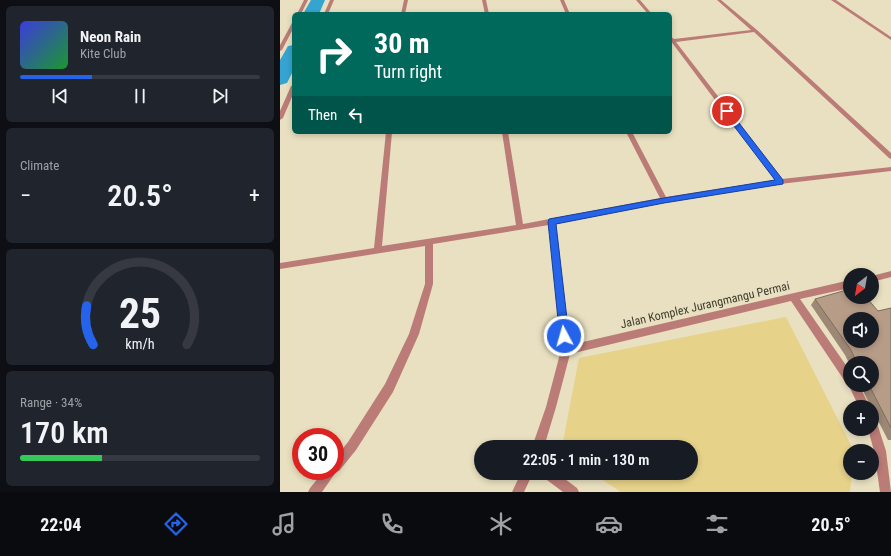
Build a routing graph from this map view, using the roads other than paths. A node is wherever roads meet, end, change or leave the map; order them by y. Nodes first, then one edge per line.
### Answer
1 (306, 0) edge
2 (332, 0) edge
3 (406, 0) edge
4 (484, 0) edge
5 (562, 0) edge
6 (638, 0) edge
7 (719, 0) edge
8 (833, 0) edge
9 (300, 12) edge
10 (327, 12) edge
11 (403, 12) edge
12 (487, 12) edge
13 (567, 12) edge
14 (648, 12) edge
15 (292, 27) edge
16 (755, 31) junction
17 (672, 39) edge
18 (891, 39) edge
19 (280, 50) edge
20 (292, 91) edge
21 (280, 118) edge
22 (389, 134) edge
23 (505, 134) edge
24 (630, 134) edge
25 (891, 157) edge
26 (891, 169) edge
27 (780, 182) junction
28 (664, 200) junction
29 (552, 222) junction
30 (520, 227) junction
31 (429, 242) junction
32 (378, 250) junction
33 (280, 266) edge
34 (891, 274) edge
35 (879, 277) edge
36 (843, 286) edge
37 (793, 297) junction
38 (566, 350) junction
39 (843, 370) edge
40 (876, 436) edge
41 (540, 440) edge
42 (344, 456) edge
43 (324, 480) edge
44 (524, 480) edge
45 (557, 480) edge
46 (314, 492) edge
47 (518, 492) edge
48 (573, 492) edge
49 (886, 492) edge

1 - 9 street
2 - 10 street
3 - 11 street
4 - 12 street
5 - 13 street
6 - 14 street
7 - 16 street
8 - 18 street
15 - 19 street
16 - 17 street
16 - 25 street
17 - 27 street
20 - 21 street
22 - 32 street
23 - 30 street
24 - 28 street
26 - 27 street
27 - 28 street
28 - 29 street
29 - 30 street
29 - 38 street
30 - 31 street
31 - 32 street
31 - 42 street
32 - 33 street
34 - 35 street
36 - 37 street, Jalan Komplex Jurangmangu Permai
37 - 38 street, Jalan Komplex Jurangmangu Permai
37 - 39 street
38 - 41 street
40 - 49 street
43 - 46 street
44 - 47 street
45 - 48 street

